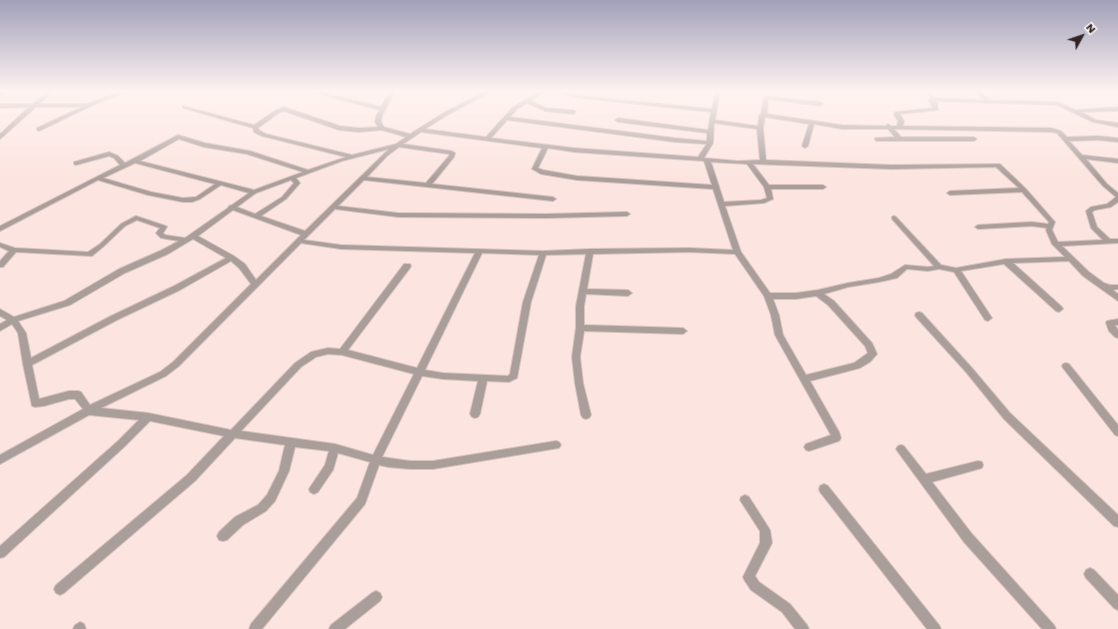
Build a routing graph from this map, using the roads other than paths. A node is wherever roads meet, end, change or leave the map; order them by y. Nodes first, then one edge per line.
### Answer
1 (18, 120) edge
2 (57, 120) edge
3 (230, 120) edge
4 (265, 120) edge
5 (316, 120) edge
6 (377, 120) edge
7 (434, 120) edge
8 (502, 120) edge
9 (522, 120) edge
10 (621, 120) edge
11 (761, 120) edge
12 (801, 120) edge
13 (901, 120) edge
14 (1094, 120) edge
15 (712, 121) joint
16 (812, 122) junction
17 (1118, 125) edge
18 (888, 126) junction
19 (900, 126) junction
20 (255, 128) junction
21 (382, 128) junction
22 (760, 128) junction
23 (39, 129) dead end
24 (420, 130) junction
25 (710, 132) junction
26 (410, 136) junction
27 (0, 137) edge
28 (488, 138) junction
29 (877, 139) dead end
30 (899, 139) junction
31 (1066, 139) junction
32 (974, 140) dead end
33 (1118, 140) edge
34 (710, 143) junction
35 (398, 145) junction
36 (546, 146) junction
37 (805, 146) dead end
38 (351, 157) junction
39 (1081, 157) junction
40 (704, 160) junction
41 (135, 161) junction
42 (1118, 161) edge
43 (763, 162) junction
44 (76, 163) dead end
45 (749, 163) junction
46 (123, 165) junction
47 (309, 172) junction
48 (98, 178) junction
49 (292, 178) junction
50 (363, 178) junction
51 (221, 183) junction
52 (428, 185) junction
53 (715, 187) junction
54 (767, 187) junction
55 (823, 187) dead end
56 (1024, 190) junction
57 (254, 192) junction
58 (950, 193) dead end
59 (1118, 197) edge
60 (553, 199) dead end
61 (721, 204) junction
62 (231, 207) junction
63 (333, 207) junction
64 (627, 214) dead end
65 (256, 216) junction
66 (894, 218) dead end
67 (1051, 226) junction
68 (978, 227) dead end
69 (0, 229) edge
70 (306, 234) junction
71 (190, 238) junction
72 (299, 241) junction
73 (1108, 241) junction
74 (1118, 241) edge
75 (1056, 244) junction
76 (0, 245) edge
77 (14, 250) junction
78 (480, 250) junction
79 (590, 251) junction
80 (737, 252) junction
81 (543, 253) junction
82 (231, 258) junction
83 (1071, 259) junction
84 (1006, 261) junction
85 (0, 265) edge
86 (407, 266) dead end
87 (939, 267) junction
88 (956, 270) junction
89 (256, 284) junction
90 (1118, 287) edge
91 (1106, 288) junction
92 (583, 291) junction
93 (628, 293) dead end
94 (818, 293) junction
95 (768, 296) junction
96 (1118, 298) edge
97 (1059, 309) dead end
98 (0, 312) edge
99 (918, 315) dead end
100 (988, 318) dead end
101 (13, 320) junction
102 (1118, 322) edge
103 (0, 328) edge
104 (580, 328) junction
105 (683, 331) dead end
106 (1118, 335) edge
107 (342, 352) junction
108 (27, 364) junction
109 (1066, 366) dead end
110 (420, 371) junction
111 (483, 378) junction
112 (805, 379) junction
113 (89, 410) junction
114 (475, 414) dead end
115 (586, 415) dead end
116 (148, 418) junction
117 (1118, 432) edge
118 (233, 434) junction
119 (290, 442) junction
120 (556, 445) dead end
121 (809, 447) dead end
122 (335, 448) junction
123 (901, 449) dead end
124 (376, 459) junction
125 (0, 460) edge
126 (978, 465) dead end
127 (924, 478) junction
128 (314, 489) dead end
129 (824, 489) dead end
130 (745, 500) dead end
131 (1118, 522) edge
132 (223, 536) dead end
133 (0, 553) edge
134 (1090, 574) dead end
135 (60, 589) dead end
136 (376, 597) dead end
137 (1118, 604) edge
138 (255, 628) dead end
139 (335, 629) edge
140 (803, 629) edge
141 (935, 629) edge
142 (1050, 629) edge

1 - 27 street
2 - 23 street
3 - 20 street
4 - 20 street
5 - 21 street
6 - 21 street
7 - 24 street
8 - 28 street
9 - 34 street
10 - 25 street
11 - 22 street
12 - 16 street
13 - 19 street
14 - 17 street
15 - 22 street
15 - 25 street
16 - 18 street
16 - 37 street
18 - 19 street
18 - 30 street
19 - 31 street
20 - 38 street
21 - 26 street
22 - 43 street
24 - 26 street
24 - 28 street
25 - 34 street
26 - 35 street
28 - 36 street
29 - 30 street
30 - 32 street
31 - 33 street
31 - 39 street
34 - 40 street
35 - 38 street
35 - 50 street
35 - 52 street
36 - 40 street
36 - 53 street
38 - 47 street
39 - 42 street
39 - 59 street
40 - 45 street
40 - 53 street
41 - 46 street
41 - 47 street
41 - 51 street
43 - 45 street
43 - 56 street
44 - 46 street
45 - 54 street
46 - 48 street
47 - 49 street
48 - 51 street
48 - 69 street
49 - 57 street
49 - 65 street
50 - 52 street
50 - 63 street
51 - 57 street
52 - 60 street
53 - 61 street
54 - 55 street
54 - 61 street
56 - 58 street
56 - 67 street
57 - 62 street
59 - 73 street
61 - 80 street
62 - 65 street
62 - 71 street
63 - 64 street
63 - 70 street
65 - 70 street
66 - 87 street
67 - 68 street
67 - 75 street
70 - 72 street
71 - 77 street
71 - 82 street
71 - 101 street
72 - 78 street
72 - 89 street
73 - 74 street
73 - 75 street
75 - 83 street
76 - 77 street
77 - 85 street
78 - 81 street
78 - 110 street
79 - 80 street
79 - 81 street
79 - 92 street
80 - 95 street
81 - 111 street
82 - 89 street
82 - 108 street
83 - 84 street
83 - 91 street
84 - 88 street
84 - 97 street
86 - 107 street
87 - 88 street
87 - 94 street
88 - 100 street
89 - 113 street
90 - 91 street
91 - 96 street
92 - 93 street
92 - 104 street
94 - 95 street
94 - 112 street
95 - 112 street
98 - 101 street
99 - 131 street
101 - 103 street
101 - 108 street
102 - 106 street
104 - 105 street
104 - 115 street
107 - 110 street
107 - 118 street
108 - 113 street
109 - 117 street
110 - 111 street
110 - 124 street
111 - 114 street
112 - 121 street
113 - 116 street
113 - 125 street
116 - 118 street
116 - 133 street
118 - 119 street
118 - 135 street
119 - 122 street
119 - 132 street
120 - 124 street
122 - 124 street
122 - 128 street
123 - 127 street
124 - 138 street
126 - 127 street
127 - 142 street
129 - 141 street
130 - 140 street
134 - 137 street
136 - 139 street

